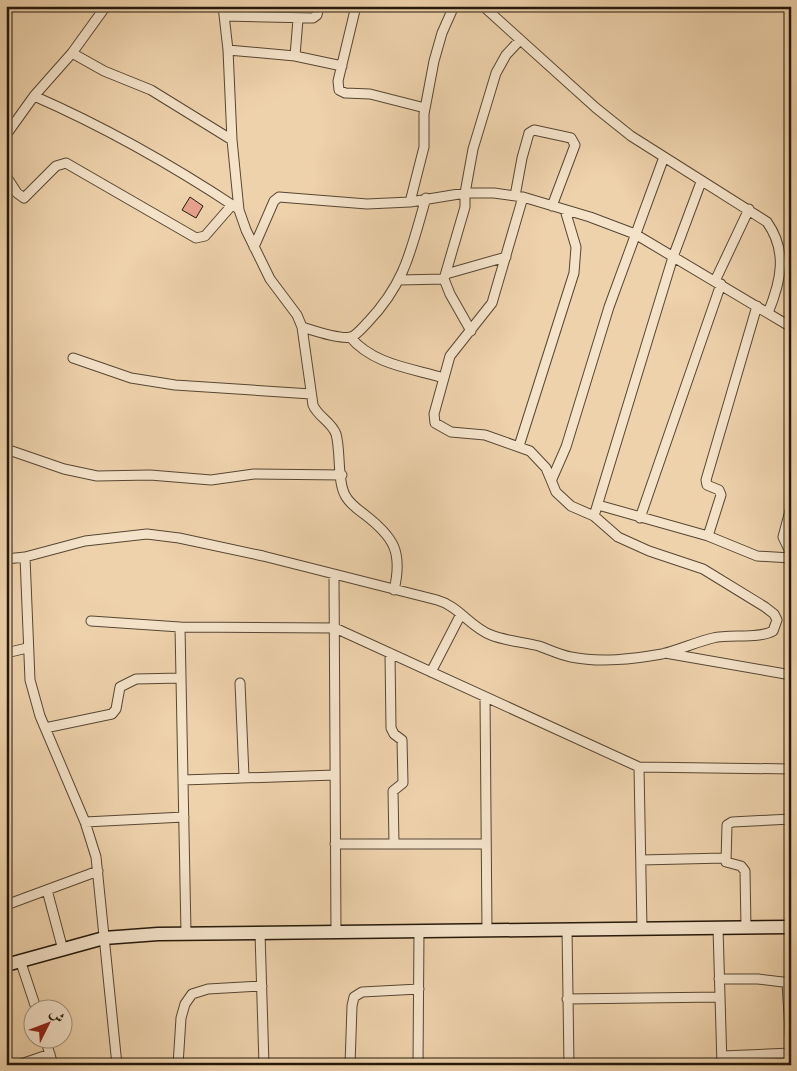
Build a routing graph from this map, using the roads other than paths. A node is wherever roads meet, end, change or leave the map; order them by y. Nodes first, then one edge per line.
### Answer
1 (106, 6) edge
2 (319, 6) edge
3 (356, 6) edge
4 (454, 6) edge
5 (482, 6) edge
6 (223, 11) edge
7 (261, 11) edge
8 (298, 20) junction
9 (520, 40) junction
10 (228, 50) junction
11 (72, 53) junction
12 (295, 56) junction
13 (342, 66) junction
14 (34, 96) junction
15 (425, 108) junction
16 (6, 135) edge
17 (232, 140) junction
18 (664, 157) junction
19 (6, 176) edge
20 (701, 182) junction
21 (465, 193) junction
22 (519, 196) junction
23 (426, 198) junction
24 (410, 202) junction
25 (552, 206) junction
26 (236, 207) junction
27 (749, 209) junction
28 (565, 210) junction
29 (635, 234) junction
30 (254, 247) junction
31 (506, 257) junction
32 (673, 257) junction
33 (445, 276) junction
34 (400, 280) junction
35 (718, 282) junction
36 (757, 306) junction
37 (768, 313) junction
38 (302, 327) junction
39 (791, 327) edge
40 (471, 330) junction
41 (350, 337) junction
42 (73, 358) dead end
43 (444, 378) junction
44 (311, 394) junction
45 (520, 446) junction
46 (6, 448) edge
47 (342, 475) junction
48 (552, 479) junction
49 (598, 505) junction
50 (791, 507) edge
51 (594, 516) junction
52 (640, 518) junction
53 (708, 536) junction
54 (791, 556) edge
55 (6, 558) edge
56 (25, 558) junction
57 (334, 575) junction
58 (394, 590) junction
59 (461, 614) junction
60 (91, 621) dead end
61 (180, 627) junction
62 (334, 628) junction
63 (27, 648) junction
64 (6, 653) edge
65 (390, 653) junction
66 (665, 653) junction
67 (431, 672) junction
68 (791, 675) edge
69 (181, 678) junction
70 (240, 683) dead end
71 (485, 697) junction
72 (45, 728) junction
73 (639, 767) junction
74 (791, 769) edge
75 (335, 775) junction
76 (244, 776) junction
77 (183, 780) junction
78 (184, 817) junction
79 (791, 819) edge
80 (85, 822) junction
81 (335, 844) junction
82 (394, 844) junction
83 (486, 844) junction
84 (726, 858) junction
85 (641, 860) junction
86 (98, 871) junction
87 (47, 890) junction
88 (6, 905) edge
89 (791, 927) edge
90 (718, 928) junction
91 (746, 928) junction
92 (567, 929) junction
93 (642, 929) junction
94 (487, 930) junction
95 (419, 931) junction
96 (336, 932) junction
97 (186, 933) junction
98 (260, 933) junction
99 (104, 938) junction
100 (63, 950) junction
101 (20, 960) junction
102 (6, 965) edge
103 (719, 979) junction
104 (789, 982) edge
105 (262, 986) junction
106 (419, 989) junction
107 (720, 997) junction
108 (33, 998) edge
109 (567, 999) junction
110 (48, 1048) edge
111 (791, 1048) edge
112 (791, 1053) edge
113 (50, 1054) junction
114 (722, 1060) edge
115 (18, 1065) edge
116 (54, 1065) edge
117 (117, 1065) edge
118 (178, 1065) edge
119 (264, 1065) edge
120 (350, 1065) edge
121 (418, 1065) edge
122 (569, 1065) edge

1 - 11 street
2 - 8 street
3 - 13 street
4 - 15 street
5 - 9 street
6 - 7 street
6 - 10 street
7 - 8 street
8 - 12 street
9 - 18 street
9 - 21 street
10 - 12 street
10 - 17 street
11 - 14 street
11 - 17 street
12 - 13 street
13 - 15 street
14 - 16 street
14 - 26 street
15 - 24 street
17 - 26 street
18 - 20 street
18 - 29 street
19 - 26 street
20 - 27 street
20 - 32 street
21 - 22 street
21 - 23 street
21 - 33 street
22 - 25 street
22 - 25 street
22 - 31 street
23 - 24 street
23 - 34 street
24 - 30 street
25 - 28 street
26 - 30 street
27 - 35 street
27 - 37 street
28 - 29 street
28 - 45 street
29 - 32 street
29 - 48 street
30 - 38 street
31 - 33 street
31 - 40 street
32 - 35 street
32 - 49 street
33 - 34 street
33 - 40 street
34 - 41 street
35 - 36 street
35 - 52 street
36 - 37 street
36 - 53 street
37 - 39 street
38 - 41 street
38 - 44 street
40 - 43 street
41 - 43 street
42 - 44 street
43 - 45 street
44 - 47 street
45 - 48 street
46 - 47 street
47 - 58 street
48 - 51 street
49 - 51 street
49 - 52 street
50 - 54 street
51 - 66 street
52 - 53 street
53 - 54 street
55 - 56 street
56 - 57 street
56 - 63 street
57 - 58 street
57 - 62 street
58 - 59 street
59 - 66 street
59 - 67 street
60 - 61 street
61 - 62 street
61 - 69 street
62 - 65 street
62 - 75 street
63 - 64 street
63 - 72 street
65 - 67 street
65 - 82 street
66 - 68 street
67 - 71 street
69 - 72 street
69 - 77 street
70 - 76 street
71 - 73 street
71 - 83 street
72 - 80 street
73 - 74 street
73 - 85 street
75 - 76 street
75 - 81 street
76 - 77 street
77 - 78 street
78 - 80 street
78 - 97 street
79 - 84 street
80 - 86 street
81 - 82 street
81 - 96 street
82 - 83 street
83 - 94 street
84 - 85 street
84 - 91 street
85 - 93 street
86 - 87 street
86 - 99 street
87 - 88 street
87 - 100 street
89 - 91 main road
90 - 91 main road
90 - 93 main road
90 - 103 street
92 - 93 main road
92 - 94 main road
92 - 109 street
94 - 95 main road
95 - 96 main road
95 - 106 street
96 - 98 main road
97 - 98 main road
97 - 99 main road
98 - 105 street
99 - 100 main road
99 - 117 street
100 - 101 main road
101 - 102 main road
101 - 108 street
103 - 104 street
103 - 107 street
104 - 111 street
105 - 118 street
105 - 119 street
106 - 120 street
106 - 121 street
107 - 109 street
107 - 114 street
109 - 122 street
110 - 113 street
112 - 114 street
113 - 115 street
113 - 116 street

